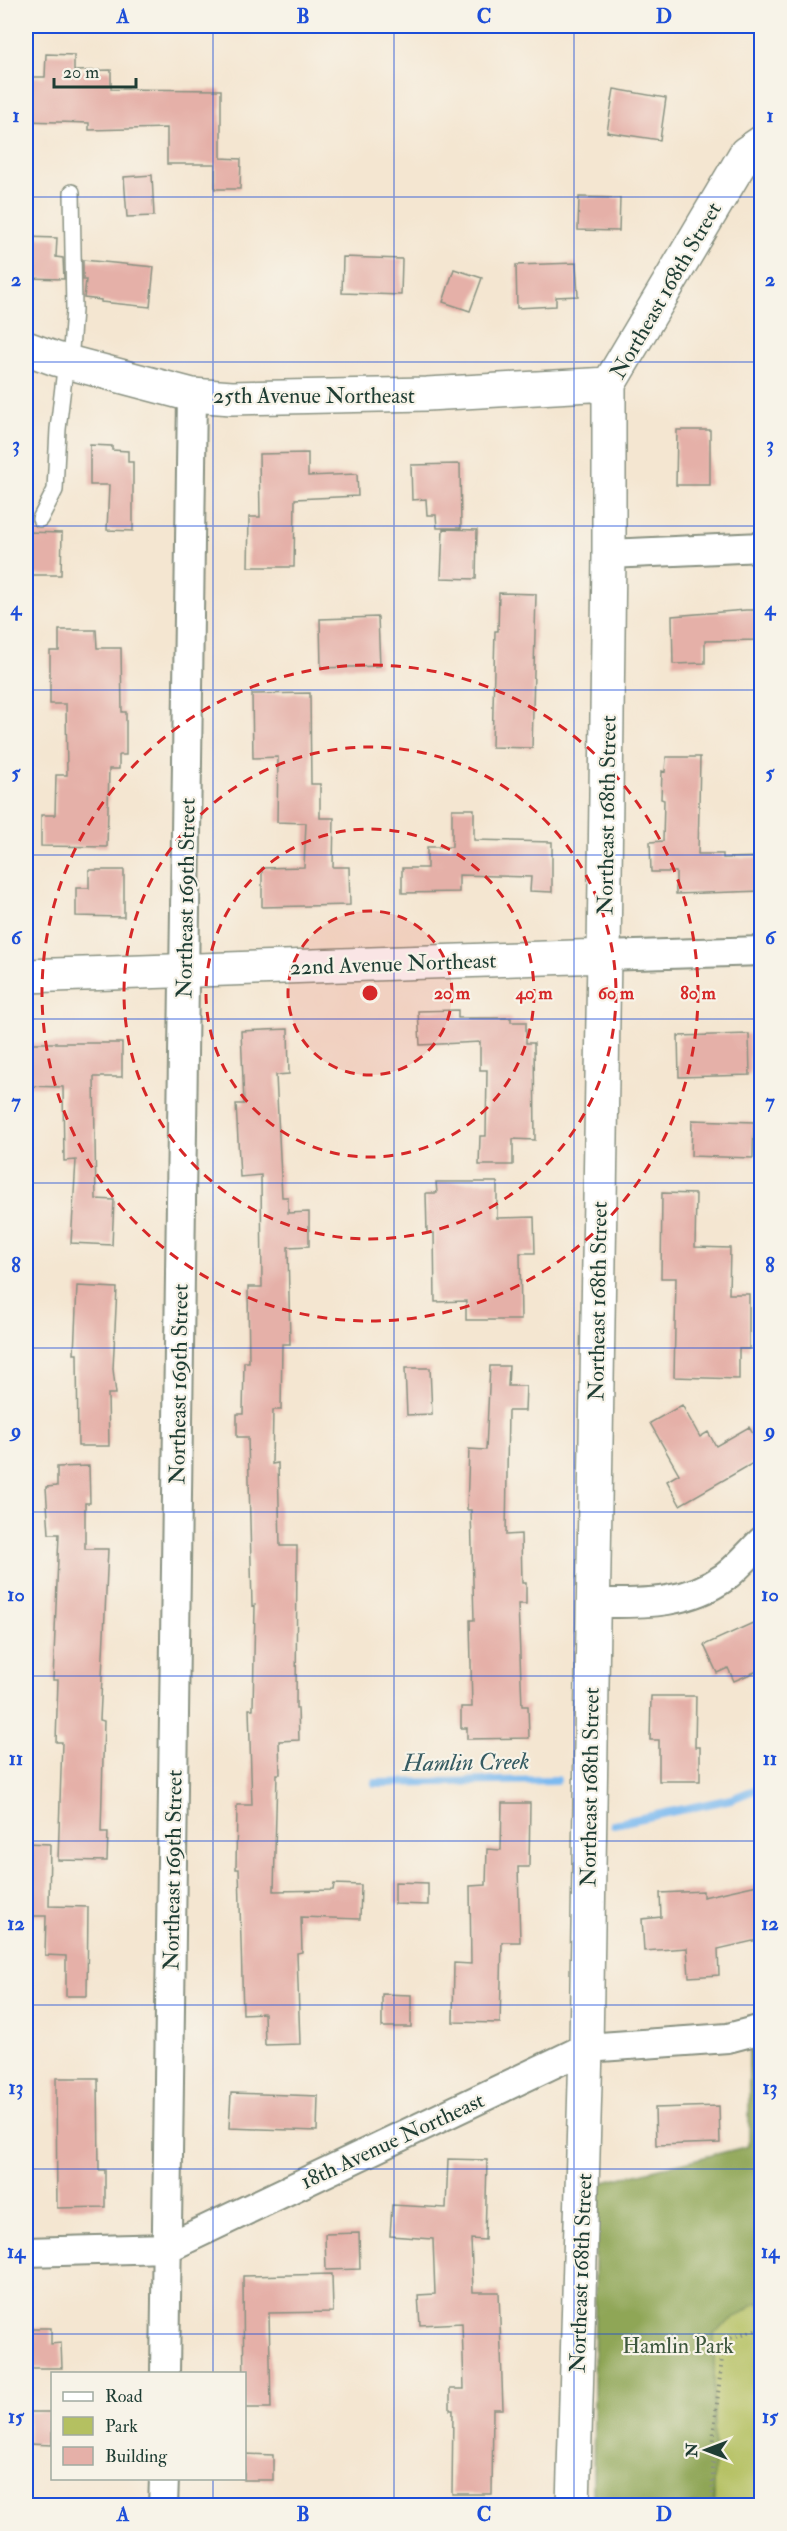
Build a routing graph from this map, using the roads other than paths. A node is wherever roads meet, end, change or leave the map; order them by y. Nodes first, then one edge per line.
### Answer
1 (762, 142) edge
2 (72, 192) dead end
3 (26, 348) edge
4 (68, 361) junction
5 (609, 384) junction
6 (192, 395) junction
7 (40, 519) dead end
8 (762, 547) edge
9 (609, 554) junction
10 (762, 951) edge
11 (604, 956) junction
12 (184, 970) junction
13 (26, 976) edge
14 (762, 1541) edge
15 (592, 1603) junction
16 (762, 2030) edge
17 (586, 2048) junction
18 (167, 2248) junction
19 (26, 2252) edge
20 (165, 2372) edge
21 (164, 2480) edge
22 (163, 2505) edge
23 (573, 2505) edge

1 - 5 street, Northeast 168th Street
2 - 4 lane
3 - 4 street, 25th Avenue Northeast
4 - 6 street, 25th Avenue Northeast
4 - 7 lane
5 - 6 street, 25th Avenue Northeast
5 - 9 street, Northeast 168th Street
6 - 12 street, Northeast 169th Street
8 - 9 street
9 - 11 street, Northeast 168th Street
10 - 11 street, 22nd Avenue Northeast
11 - 12 street, 22nd Avenue Northeast
11 - 15 street, Northeast 168th Street
12 - 13 street, 22nd Avenue Northeast
12 - 18 street, Northeast 169th Street
14 - 15 street
15 - 17 street, Northeast 168th Street
16 - 17 street, 18th Avenue Northeast
17 - 18 street, 18th Avenue Northeast
17 - 23 street, Northeast 168th Street
18 - 19 street, 18th Avenue Northeast
18 - 20 street, Northeast 169th Street
21 - 22 street

